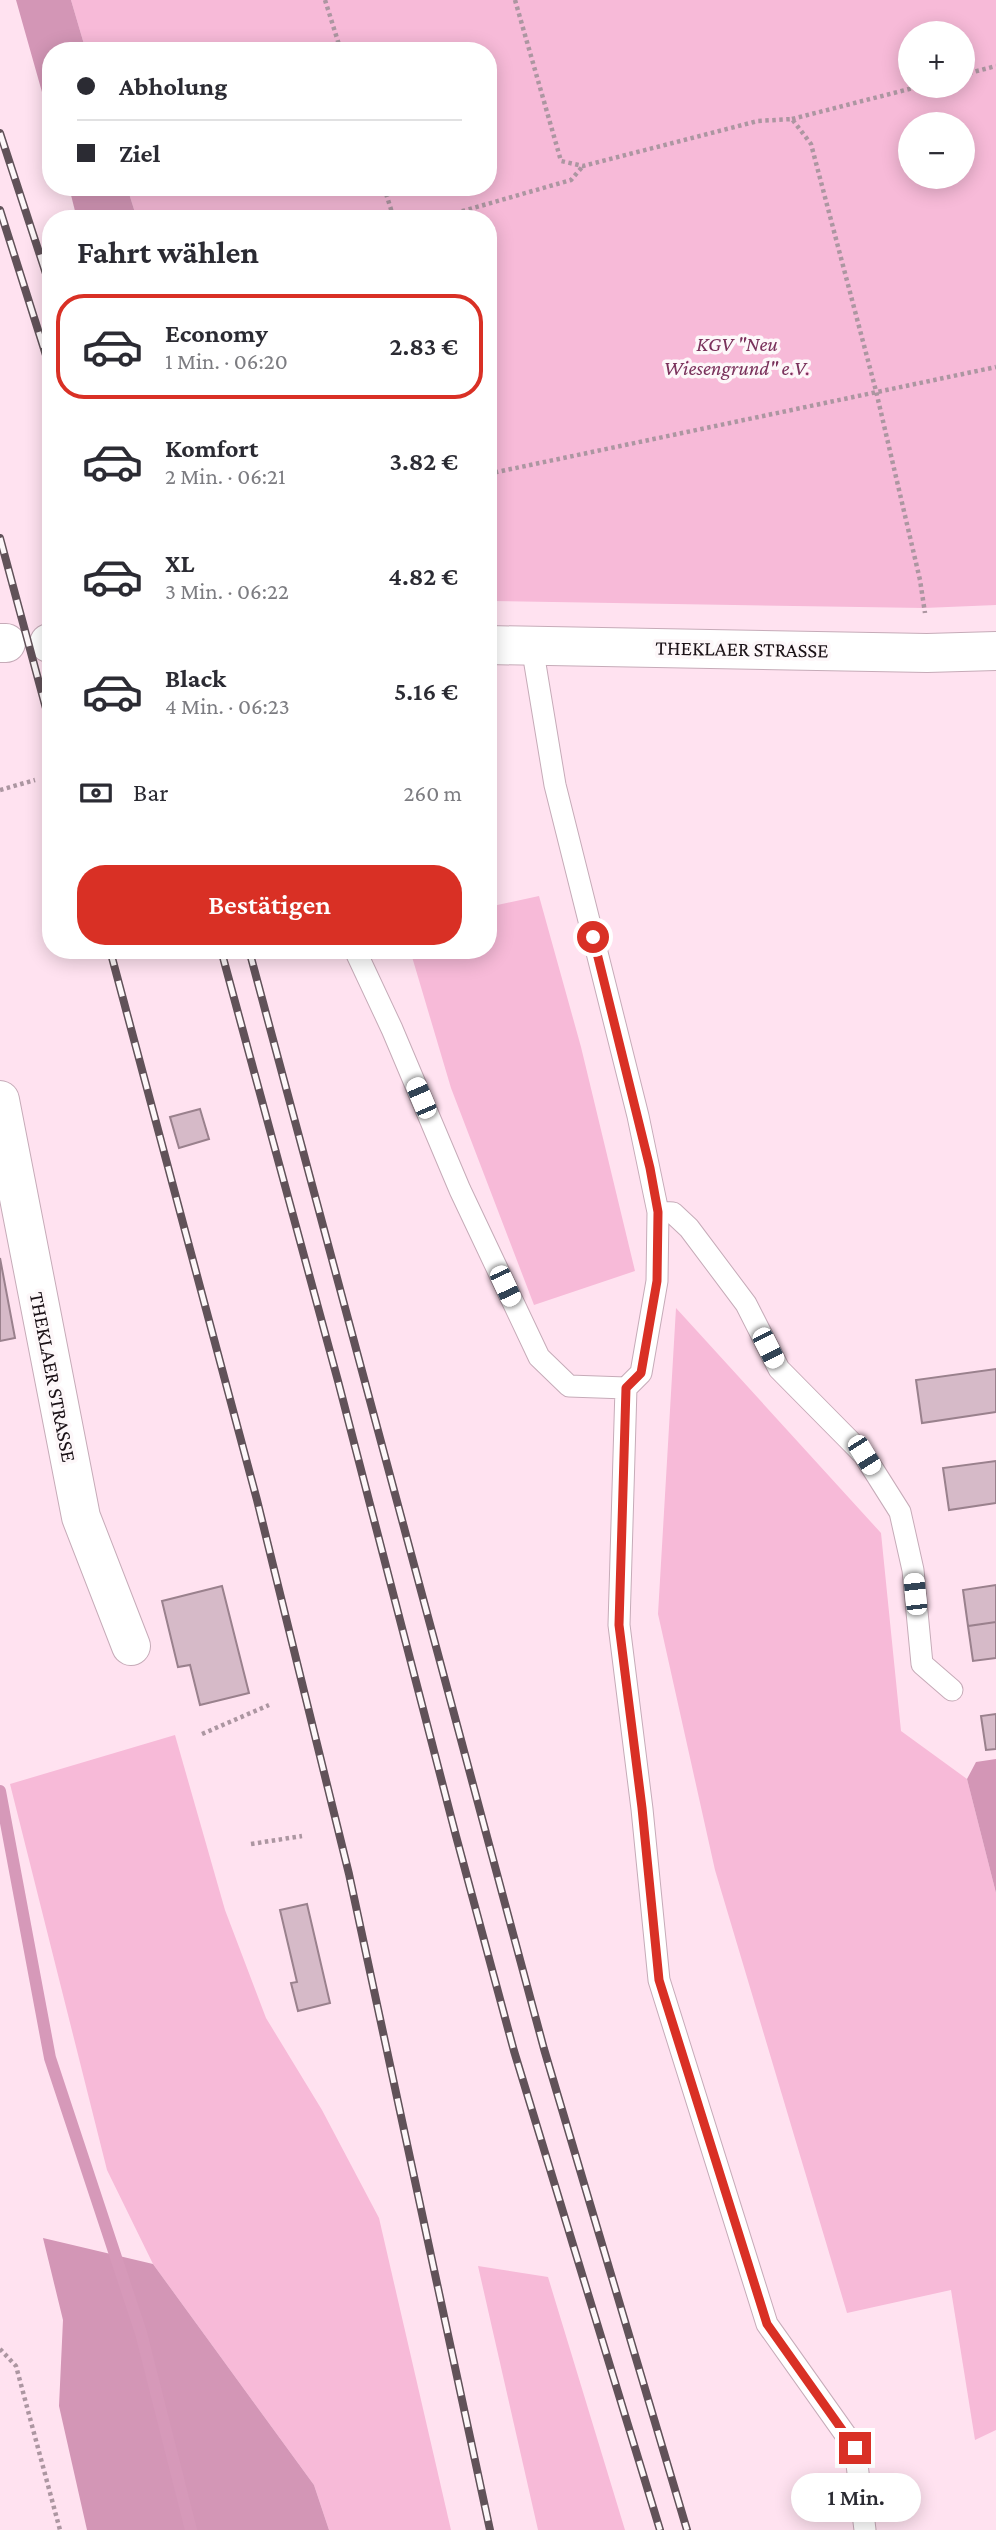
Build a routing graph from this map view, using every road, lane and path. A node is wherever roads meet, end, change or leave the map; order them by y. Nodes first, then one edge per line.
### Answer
1 (325, 0) edge
2 (515, 0) edge
3 (338, 42) edge
4 (996, 66) edge
5 (975, 72) edge
6 (898, 92) edge
7 (792, 119) junction
8 (583, 166) junction
9 (466, 210) edge
10 (996, 367) edge
11 (876, 391) junction
12 (497, 472) edge
13 (497, 645) edge
14 (532, 646) junction
15 (996, 651) edge
16 (927, 653) junction
17 (34, 780) dead end
18 (0, 790) edge
19 (359, 959) edge
20 (2, 1118) edge
21 (658, 1212) junction
22 (626, 1388) junction
23 (131, 1646) dead end
24 (952, 1690) dead end
25 (269, 1705) dead end
26 (202, 1734) dead end
27 (303, 1836) dead end
28 (251, 1844) dead end
29 (0, 2349) edge
30 (60, 2530) edge
31 (865, 2530) edge

1 - 3 path
2 - 8 path
4 - 5 path
6 - 7 path
7 - 8 path
7 - 11 path
8 - 9 path
10 - 11 path
11 - 12 path
11 - 16 path
13 - 14 street, THEKLAER STRASSE
14 - 16 street, THEKLAER STRASSE
14 - 21 lane
15 - 16 street, THEKLAER STRASSE
17 - 18 path
19 - 22 lane
20 - 23 street, THEKLAER STRASSE
21 - 22 lane
21 - 24 lane
22 - 31 lane
25 - 26 path
27 - 28 path
29 - 30 path

